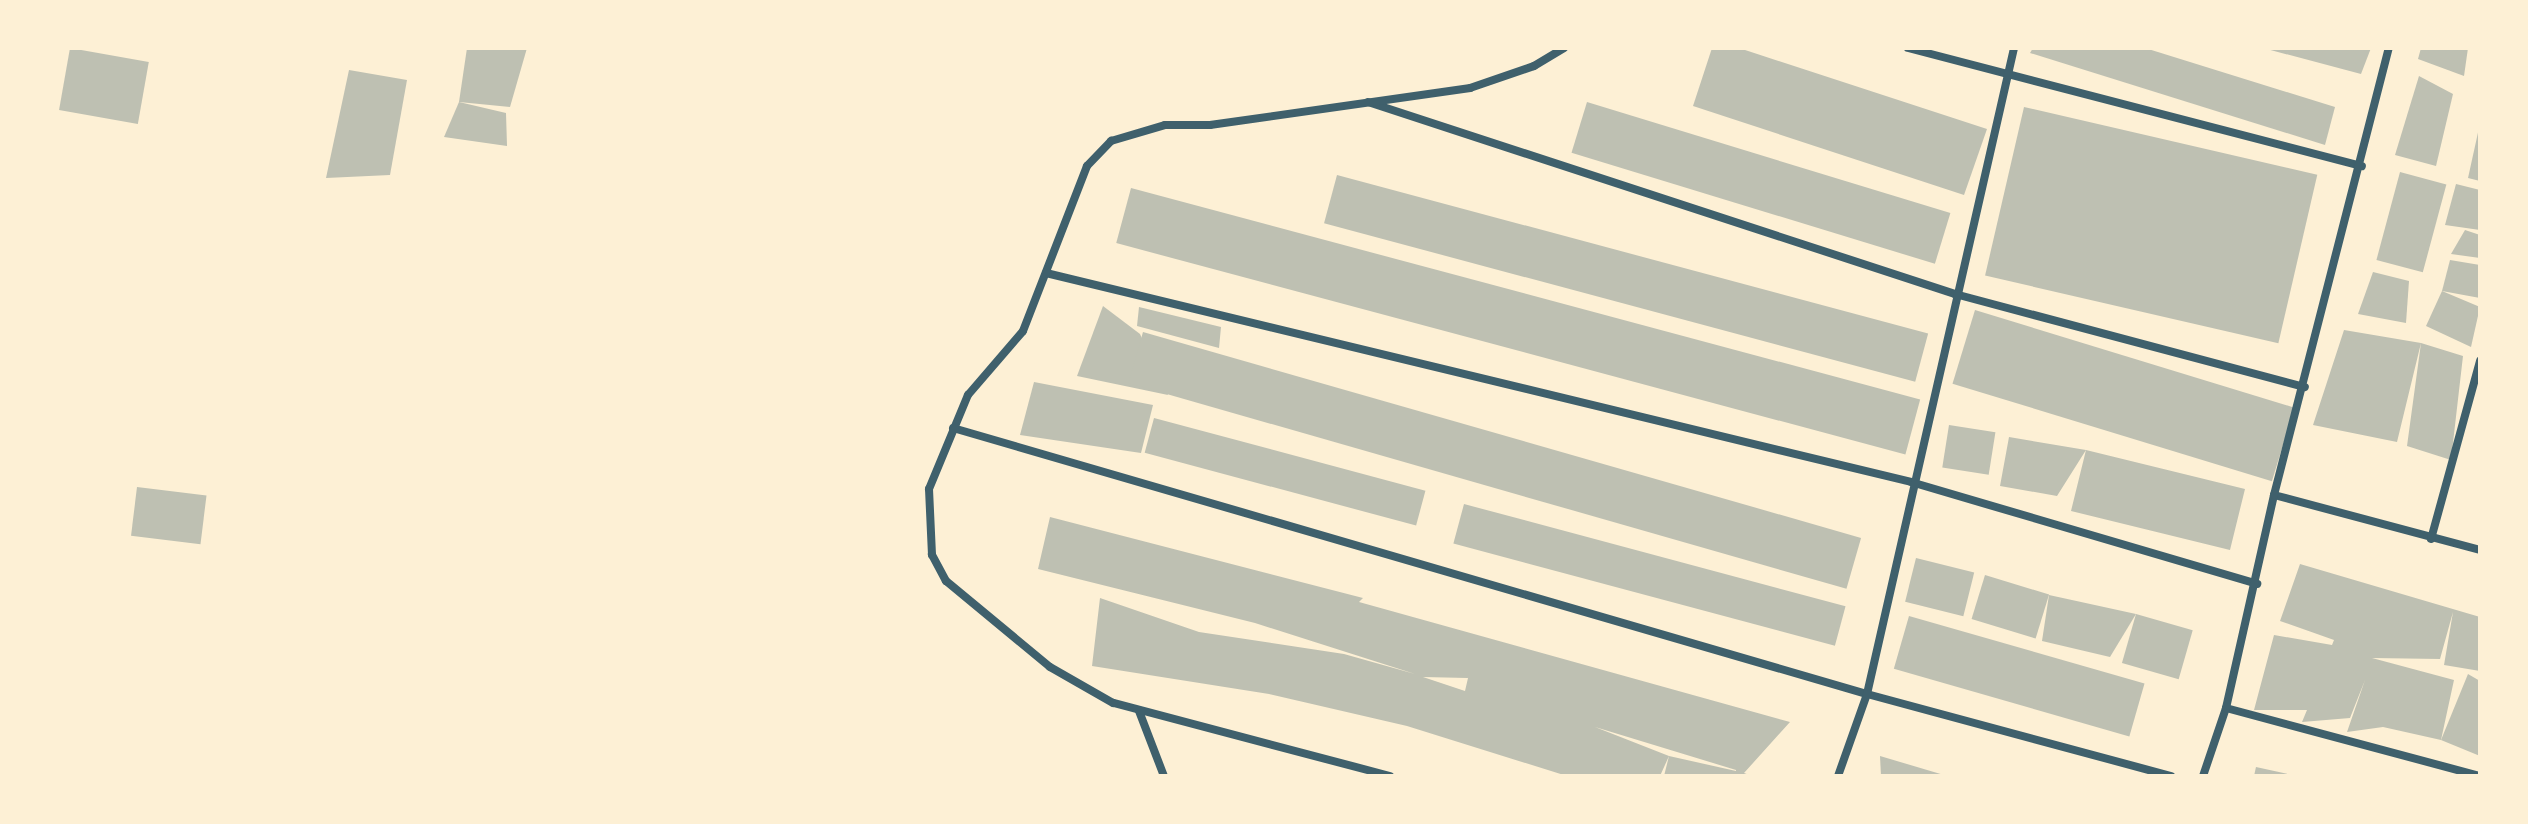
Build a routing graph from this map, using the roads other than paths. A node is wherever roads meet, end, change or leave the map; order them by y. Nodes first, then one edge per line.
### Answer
1 (1564, 48) edge
2 (1908, 48) edge
3 (2014, 48) edge
4 (2389, 48) edge
5 (2008, 71) junction
6 (1363, 100) junction
7 (2362, 166) junction
8 (1046, 273) junction
9 (1955, 294) junction
10 (2480, 361) edge
11 (2305, 387) junction
12 (953, 428) junction
13 (1911, 482) junction
14 (2274, 495) junction
15 (2431, 539) junction
16 (2480, 550) edge
17 (2257, 584) junction
18 (1867, 694) junction
19 (2226, 708) junction
20 (1139, 711) junction
21 (1164, 776) edge
22 (1390, 776) edge
23 (1838, 776) edge
24 (2171, 776) edge
25 (2203, 776) edge
26 (2480, 776) edge

1 - 6 street
2 - 5 street
3 - 5 street
4 - 7 street
5 - 7 street
5 - 9 street
6 - 8 street
6 - 9 street
7 - 11 street
8 - 12 street
8 - 13 street
9 - 11 street
9 - 13 street
10 - 15 street
11 - 14 street
12 - 18 street
12 - 20 street
13 - 17 street
13 - 18 street
14 - 15 street
14 - 17 street
15 - 16 street
17 - 19 street
18 - 23 street
18 - 24 street
19 - 25 street
19 - 26 street
20 - 21 street
20 - 22 street

